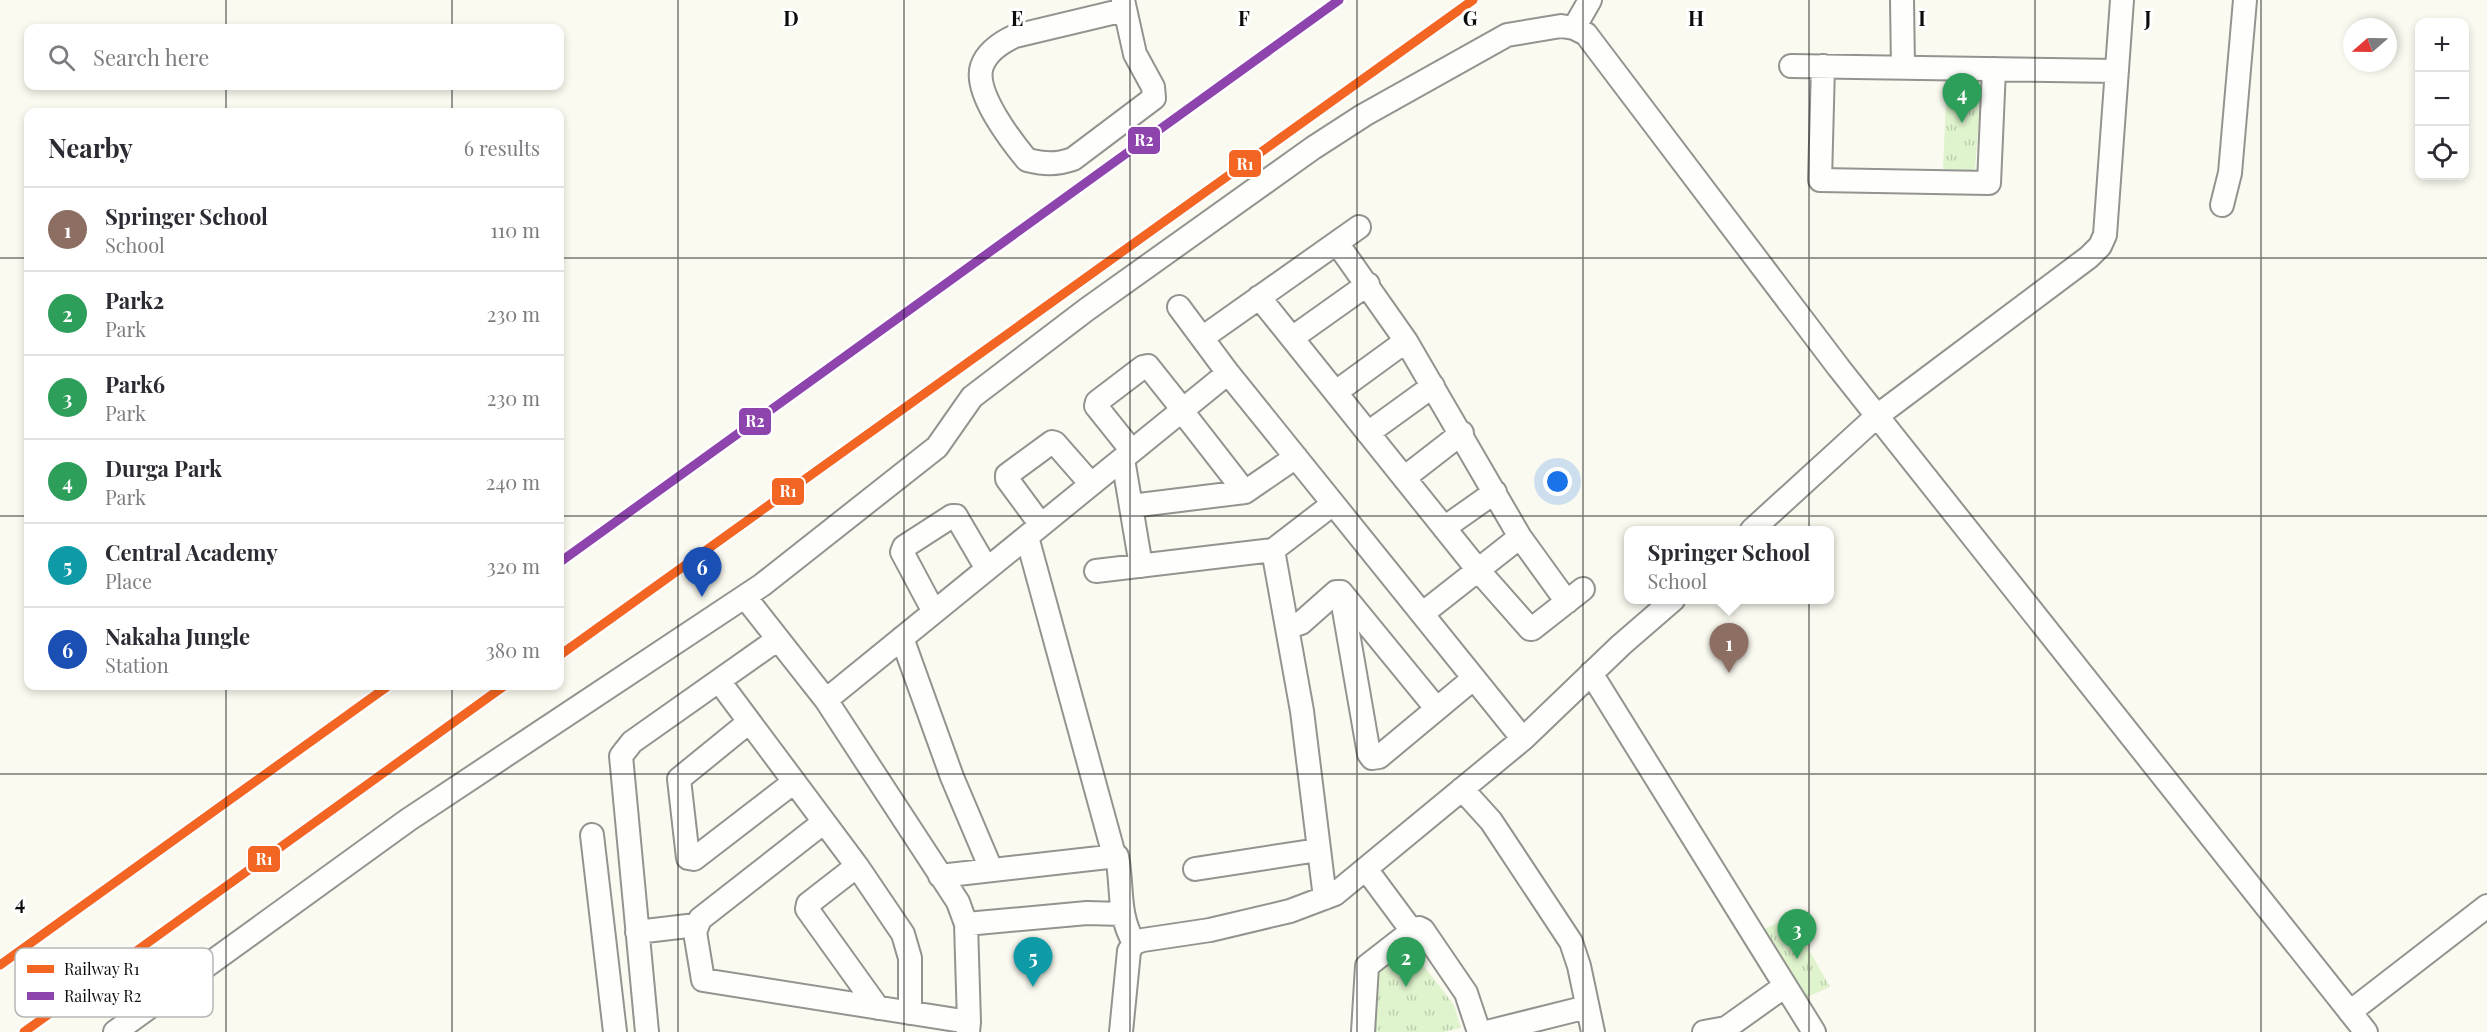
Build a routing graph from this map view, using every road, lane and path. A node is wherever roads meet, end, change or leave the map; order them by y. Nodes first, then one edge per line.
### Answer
1 (1590, 0) edge
2 (1902, 0) edge
3 (2122, 0) edge
4 (2245, 0) edge
5 (1124, 5) edge
6 (1574, 28) junction
7 (1791, 66) dead end
8 (1823, 66) junction
9 (1903, 68) junction
10 (1994, 69) junction
11 (2117, 70) junction
12 (2222, 205) dead end
13 (1359, 227) dead end
14 (1336, 243) junction
15 (1368, 284) junction
16 (1259, 297) junction
17 (1179, 307) dead end
18 (1202, 338) junction
19 (1292, 338) junction
20 (1406, 341) junction
21 (1228, 373) junction
22 (1433, 386) junction
23 (1336, 393) junction
24 (1183, 410) junction
25 (1876, 416) junction
26 (1368, 433) junction
27 (1462, 433) junction
28 (1127, 455) junction
29 (1296, 457) junction
30 (1404, 478) junction
31 (1091, 484) junction
32 (1245, 492) junction
33 (1495, 492) junction
34 (1334, 504) junction
35 (1131, 506) junction
36 (1757, 526) edge
37 (1444, 528) junction
38 (1034, 531) junction
39 (1520, 537) junction
40 (1273, 550) junction
41 (1141, 566) junction
42 (987, 569) junction
43 (1478, 570) junction
44 (1096, 571) dead end
45 (745, 597) junction
46 (1347, 599) junction
47 (1669, 604) edge
48 (934, 612) junction
49 (1422, 614) junction
50 (1287, 628) junction
51 (902, 638) junction
52 (778, 639) junction
53 (1591, 673) junction
54 (1474, 678) junction
55 (718, 681) junction
56 (826, 700) junction
57 (1436, 708) junction
58 (749, 722) junction
59 (1523, 739) junction
60 (794, 782) junction
61 (1462, 789) junction
62 (824, 822) junction
63 (592, 835) dead end
64 (1318, 850) junction
65 (1114, 855) junction
66 (857, 866) junction
67 (1195, 869) dead end
68 (1366, 869) junction
69 (991, 870) junction
70 (940, 876) junction
71 (1325, 898) junction
72 (2487, 906) edge
73 (1122, 914) junction
74 (966, 924) junction
75 (696, 925) junction
76 (1412, 931) junction
77 (637, 932) junction
78 (1134, 943) junction
79 (213, 961) edge
80 (1785, 986) junction
81 (1587, 1007) junction
82 (878, 1008) junction
83 (2350, 1012) junction
84 (910, 1013) junction
85 (136, 1017) edge
86 (968, 1027) edge
87 (1719, 1031) edge
88 (115, 1032) edge
89 (615, 1032) edge
90 (647, 1032) edge
91 (1121, 1032) edge
92 (1363, 1032) edge
93 (1479, 1032) edge
94 (1487, 1032) edge
95 (1593, 1032) edge
96 (1814, 1032) edge
97 (2366, 1032) edge

1 - 6 street
2 - 9 street
3 - 11 street
4 - 12 street
5 - 5 street
6 - 25 street
6 - 45 street
7 - 8 street
8 - 9 street
8 - 10 street
9 - 10 street
10 - 11 street
11 - 25 street
13 - 14 street
14 - 15 street
14 - 16 street
15 - 19 street
15 - 20 street
16 - 18 street
16 - 19 street
17 - 18 street
18 - 21 street
19 - 23 street
20 - 22 street
20 - 23 street
21 - 24 street
21 - 29 street
22 - 26 street
22 - 27 street
23 - 26 street
24 - 28 street
24 - 28 street
24 - 32 street
25 - 36 street
25 - 83 street
26 - 30 street
27 - 30 street
27 - 33 street
28 - 31 street
28 - 35 street
29 - 32 street
29 - 34 street
30 - 37 street
31 - 38 street
31 - 38 street
32 - 35 street
33 - 37 street
33 - 39 street
34 - 40 street
34 - 49 street
35 - 41 street
37 - 43 street
38 - 42 street
38 - 65 street
39 - 43 street
39 - 43 street
40 - 41 street
40 - 50 street
41 - 44 street
42 - 48 street
42 - 48 street
43 - 49 street
45 - 52 street
45 - 79 street
46 - 50 street
46 - 57 street
46 - 57 street
47 - 53 street
48 - 51 street
49 - 54 street
50 - 64 street
51 - 56 street
51 - 69 street
52 - 55 street
52 - 56 street
53 - 59 street
53 - 80 street
54 - 57 street
54 - 59 street
55 - 58 street
55 - 77 street
56 - 70 street
58 - 60 street
58 - 60 street
59 - 61 street
60 - 62 street
61 - 68 street
61 - 81 street
62 - 66 street
62 - 75 street
63 - 89 street
64 - 67 street
64 - 71 street
65 - 69 street
65 - 73 street
66 - 82 street
66 - 84 street
68 - 71 street
68 - 76 street
69 - 70 street
70 - 74 street
71 - 78 street
72 - 83 street
73 - 74 street
73 - 78 street
74 - 86 street
75 - 77 street
75 - 82 street
76 - 92 street
76 - 93 street
77 - 90 street
78 - 91 street
80 - 87 street
80 - 96 street
81 - 94 street
81 - 95 street
82 - 84 street
83 - 97 street
84 - 86 street
85 - 88 street

